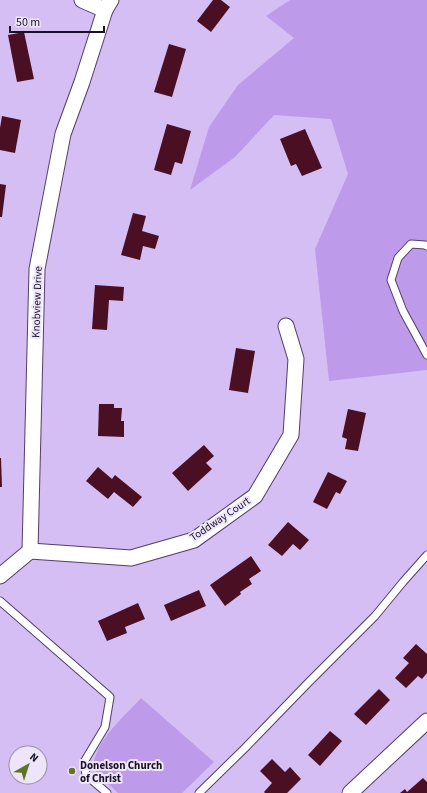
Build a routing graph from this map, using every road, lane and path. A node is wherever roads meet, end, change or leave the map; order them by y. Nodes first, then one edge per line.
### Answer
1 (82, 0) edge
2 (108, 5) edge
3 (427, 246) edge
4 (286, 326) dead end
5 (427, 355) edge
6 (30, 551) junction
7 (427, 555) edge
8 (0, 576) edge
9 (0, 601) edge
10 (427, 721) edge
11 (107, 793) edge
12 (199, 793) edge
13 (350, 793) edge

1 - 2 street
2 - 6 street, Knobview Drive
3 - 5 lane
4 - 6 street, Toddway Court
6 - 8 street
7 - 12 lane
9 - 11 lane
10 - 13 street

